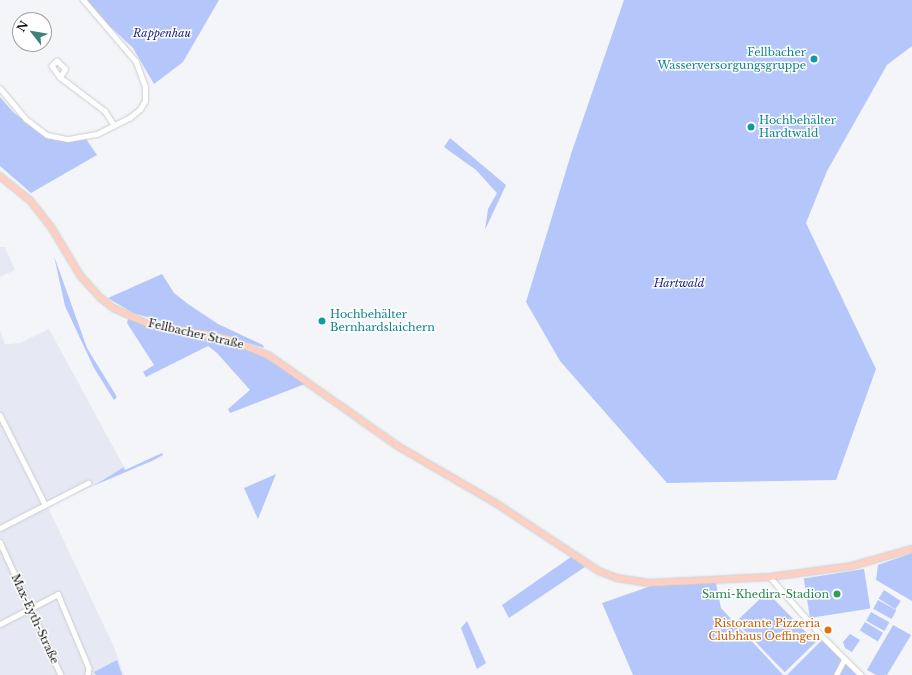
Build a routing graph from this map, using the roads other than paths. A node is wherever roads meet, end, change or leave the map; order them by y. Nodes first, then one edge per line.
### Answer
1 (84, 0) edge
2 (60, 76) dead end
3 (0, 88) edge
4 (114, 125) junction
5 (0, 176) edge
6 (0, 415) edge
7 (88, 483) dead end
8 (45, 504) junction
9 (0, 528) edge
10 (0, 542) edge
11 (912, 549) edge
12 (770, 578) junction
13 (30, 609) junction
14 (0, 624) edge
15 (844, 660) junction
16 (61, 675) edge
17 (88, 675) edge
18 (836, 675) edge
19 (861, 675) edge

1 - 4 street
2 - 4 street
3 - 4 street
5 - 12 main road, Fellbacher Straße
6 - 8 street
7 - 8 street
8 - 9 street
10 - 13 street, Max-Eyth-Straße
11 - 12 main road, Fellbacher Straße
12 - 15 street
13 - 14 street
13 - 16 street, Max-Eyth-Straße
13 - 17 street
15 - 18 street
15 - 19 street

